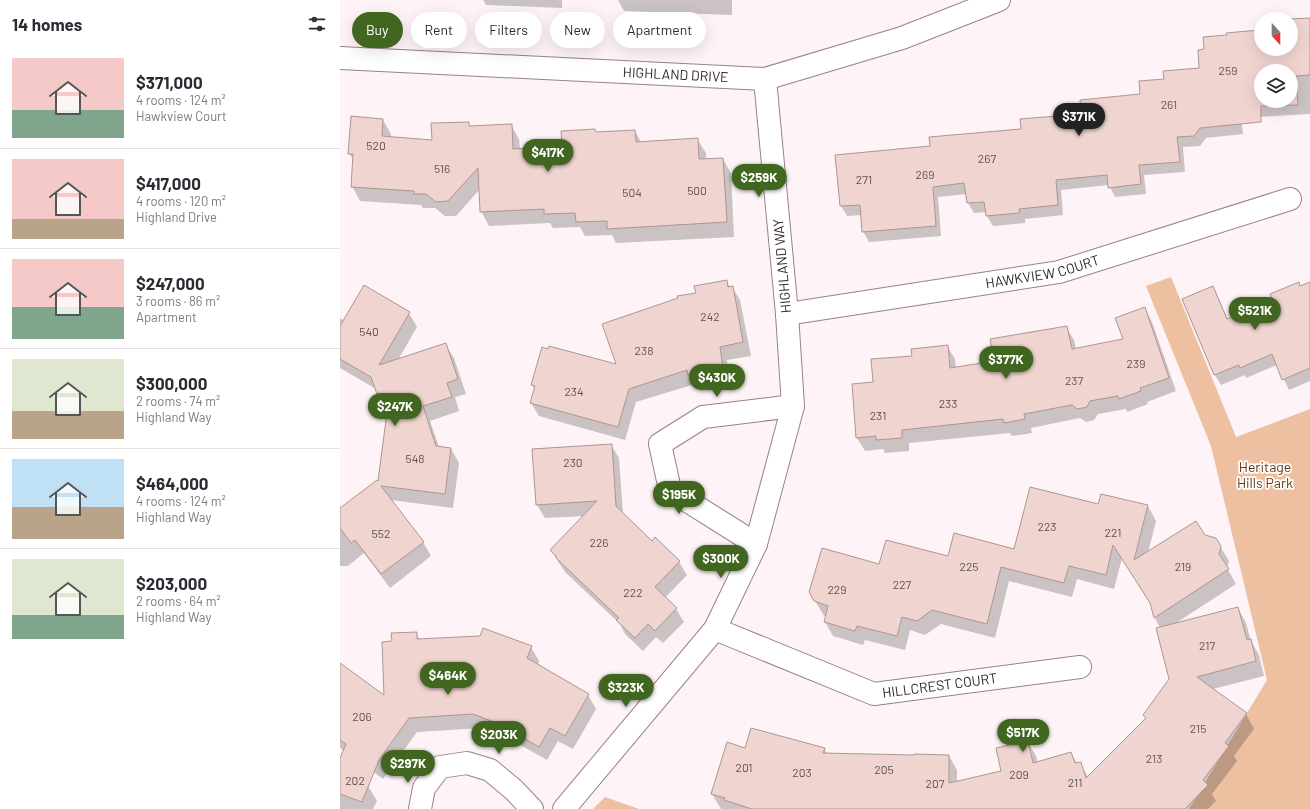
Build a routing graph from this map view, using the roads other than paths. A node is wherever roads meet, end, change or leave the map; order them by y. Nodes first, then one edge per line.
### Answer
1 (999, 0) edge
2 (340, 58) edge
3 (764, 79) junction
4 (1290, 199) dead end
5 (787, 314) junction
6 (794, 406) junction
7 (756, 544) junction
8 (715, 629) junction
9 (1080, 667) dead end
10 (420, 809) edge
11 (532, 809) edge
12 (564, 809) edge

1 - 3 street, HIGHLAND DRIVE
2 - 3 street, HIGHLAND DRIVE
3 - 5 street, HIGHLAND WAY
4 - 5 street, HAWKVIEW COURT
5 - 6 street, HIGHLAND WAY
6 - 7 street, HIGHLAND WAY
6 - 7 street
7 - 8 street, HIGHLAND WAY
8 - 9 street, HILLCREST COURT
8 - 12 street, HIGHLAND WAY
10 - 11 street

